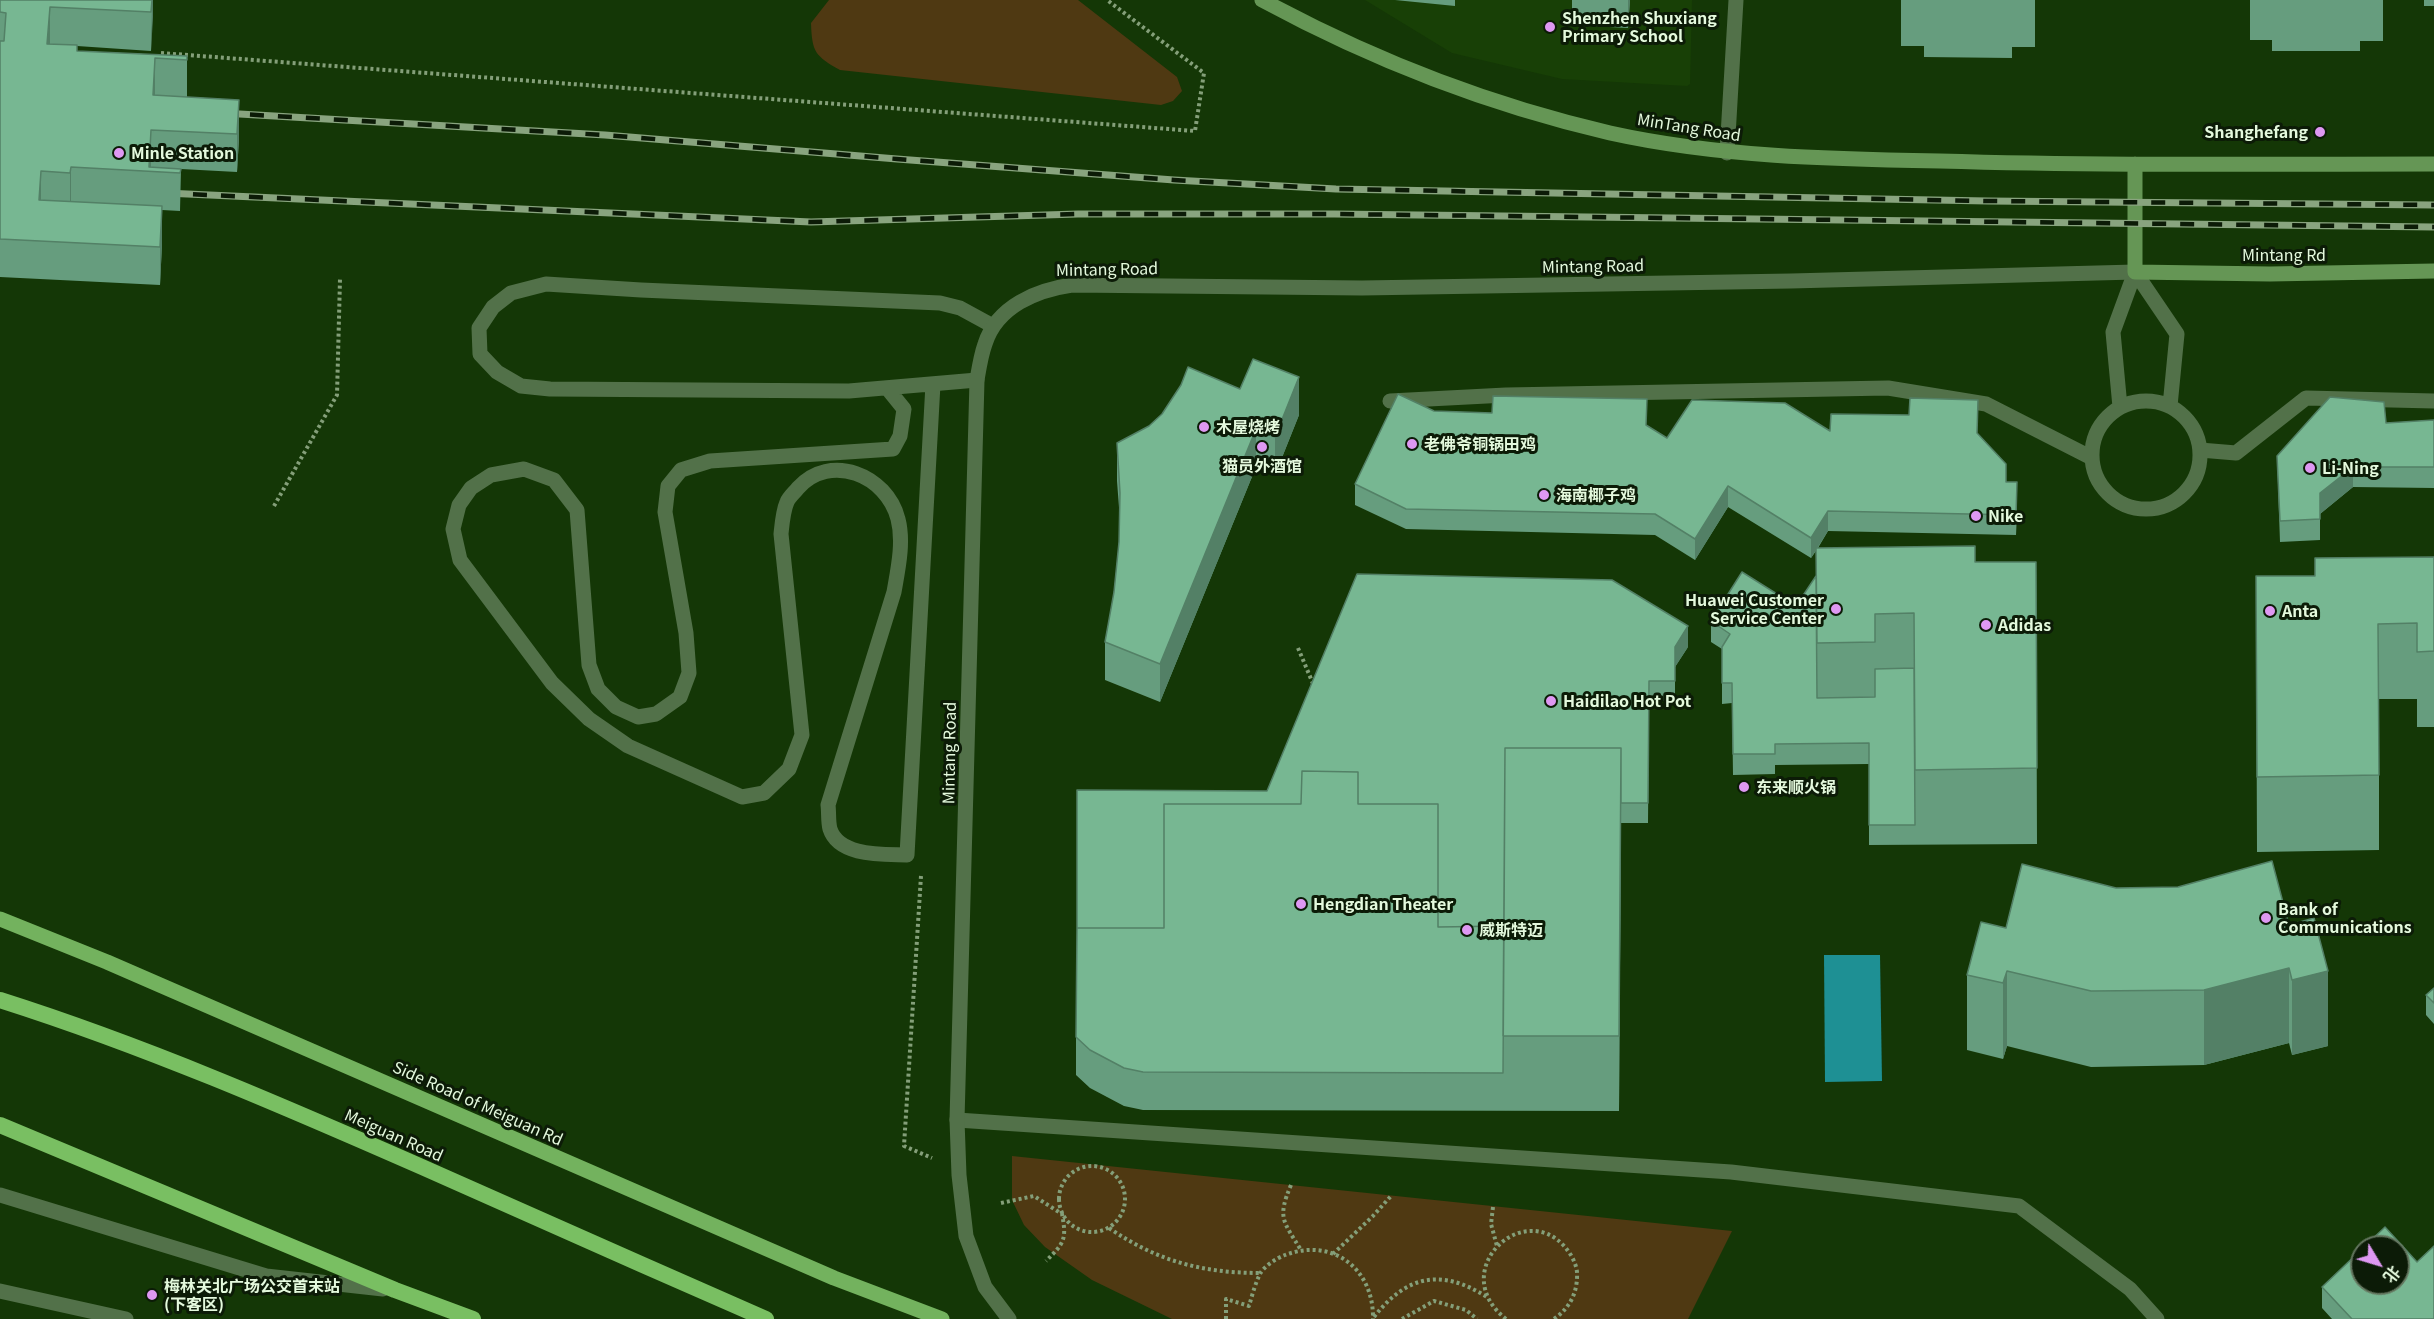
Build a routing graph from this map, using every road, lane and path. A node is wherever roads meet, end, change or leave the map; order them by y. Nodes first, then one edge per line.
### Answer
1 (1107, 0) edge
2 (1262, 0) edge
3 (1736, 0) edge
4 (161, 53) edge
5 (1727, 153) junction
6 (2135, 164) junction
7 (2434, 164) edge
8 (2434, 271) edge
9 (2134, 272) junction
10 (340, 279) dead end
11 (993, 326) junction
12 (976, 380) junction
13 (933, 384) junction
14 (888, 388) junction
15 (2434, 400) edge
16 (1390, 401) dead end
17 (2170, 406) junction
18 (2120, 407) junction
19 (2200, 450) junction
20 (2092, 458) junction
21 (273, 506) dead end
22 (1298, 648) dead end
23 (1315, 688) edge
24 (908, 855) junction
25 (0, 918) edge
26 (0, 1000) edge
27 (957, 1120) junction
28 (0, 1125) edge
29 (936, 1160) dead end
30 (1291, 1185) dead end
31 (0, 1195) edge
32 (1391, 1196) dead end
33 (1001, 1203) dead end
34 (1493, 1207) dead end
35 (1062, 1214) junction
36 (1109, 1228) junction
37 (1497, 1246) junction
38 (1302, 1250) junction
39 (1333, 1254) junction
40 (1046, 1261) dead end
41 (1260, 1273) junction
42 (395, 1290) junction
43 (0, 1291) edge
44 (1487, 1297) junction
45 (126, 1319) edge
46 (473, 1319) edge
47 (766, 1319) edge
48 (942, 1319) edge
49 (1009, 1319) edge
50 (1226, 1319) edge
51 (1373, 1319) edge
52 (1402, 1319) edge
53 (1477, 1319) edge
54 (1506, 1319) edge
55 (1554, 1319) edge
56 (2157, 1319) edge

1 - 4 path
2 - 5 main road, MinTang Road
3 - 5 street
5 - 6 main road, MinTang Road
6 - 7 main road
6 - 9 main road
8 - 9 main road, Mintang Rd
9 - 11 street, Mintang Road
9 - 17 street
9 - 18 street
10 - 21 path
11 - 12 street, Mintang Road
11 - 14 street
12 - 13 street
12 - 27 street, Mintang Road
13 - 14 street
13 - 24 street
14 - 24 street
15 - 19 street
16 - 20 street
17 - 18 street
17 - 19 street
18 - 20 street
19 - 20 street
22 - 23 path
24 - 29 path
25 - 48 main road, Side Road of Meiguan Rd
26 - 47 highway, Meiguan Road
27 - 49 street, Mintang Road
27 - 56 street
28 - 42 highway
30 - 38 path
31 - 42 street
32 - 39 path
33 - 35 path
34 - 37 path
35 - 36 path
35 - 36 path
35 - 40 path
36 - 41 path
37 - 44 path
37 - 55 path
38 - 39 path
38 - 41 path
39 - 51 path
41 - 50 path
42 - 46 highway
43 - 45 street
44 - 51 path
44 - 54 path
52 - 53 path

